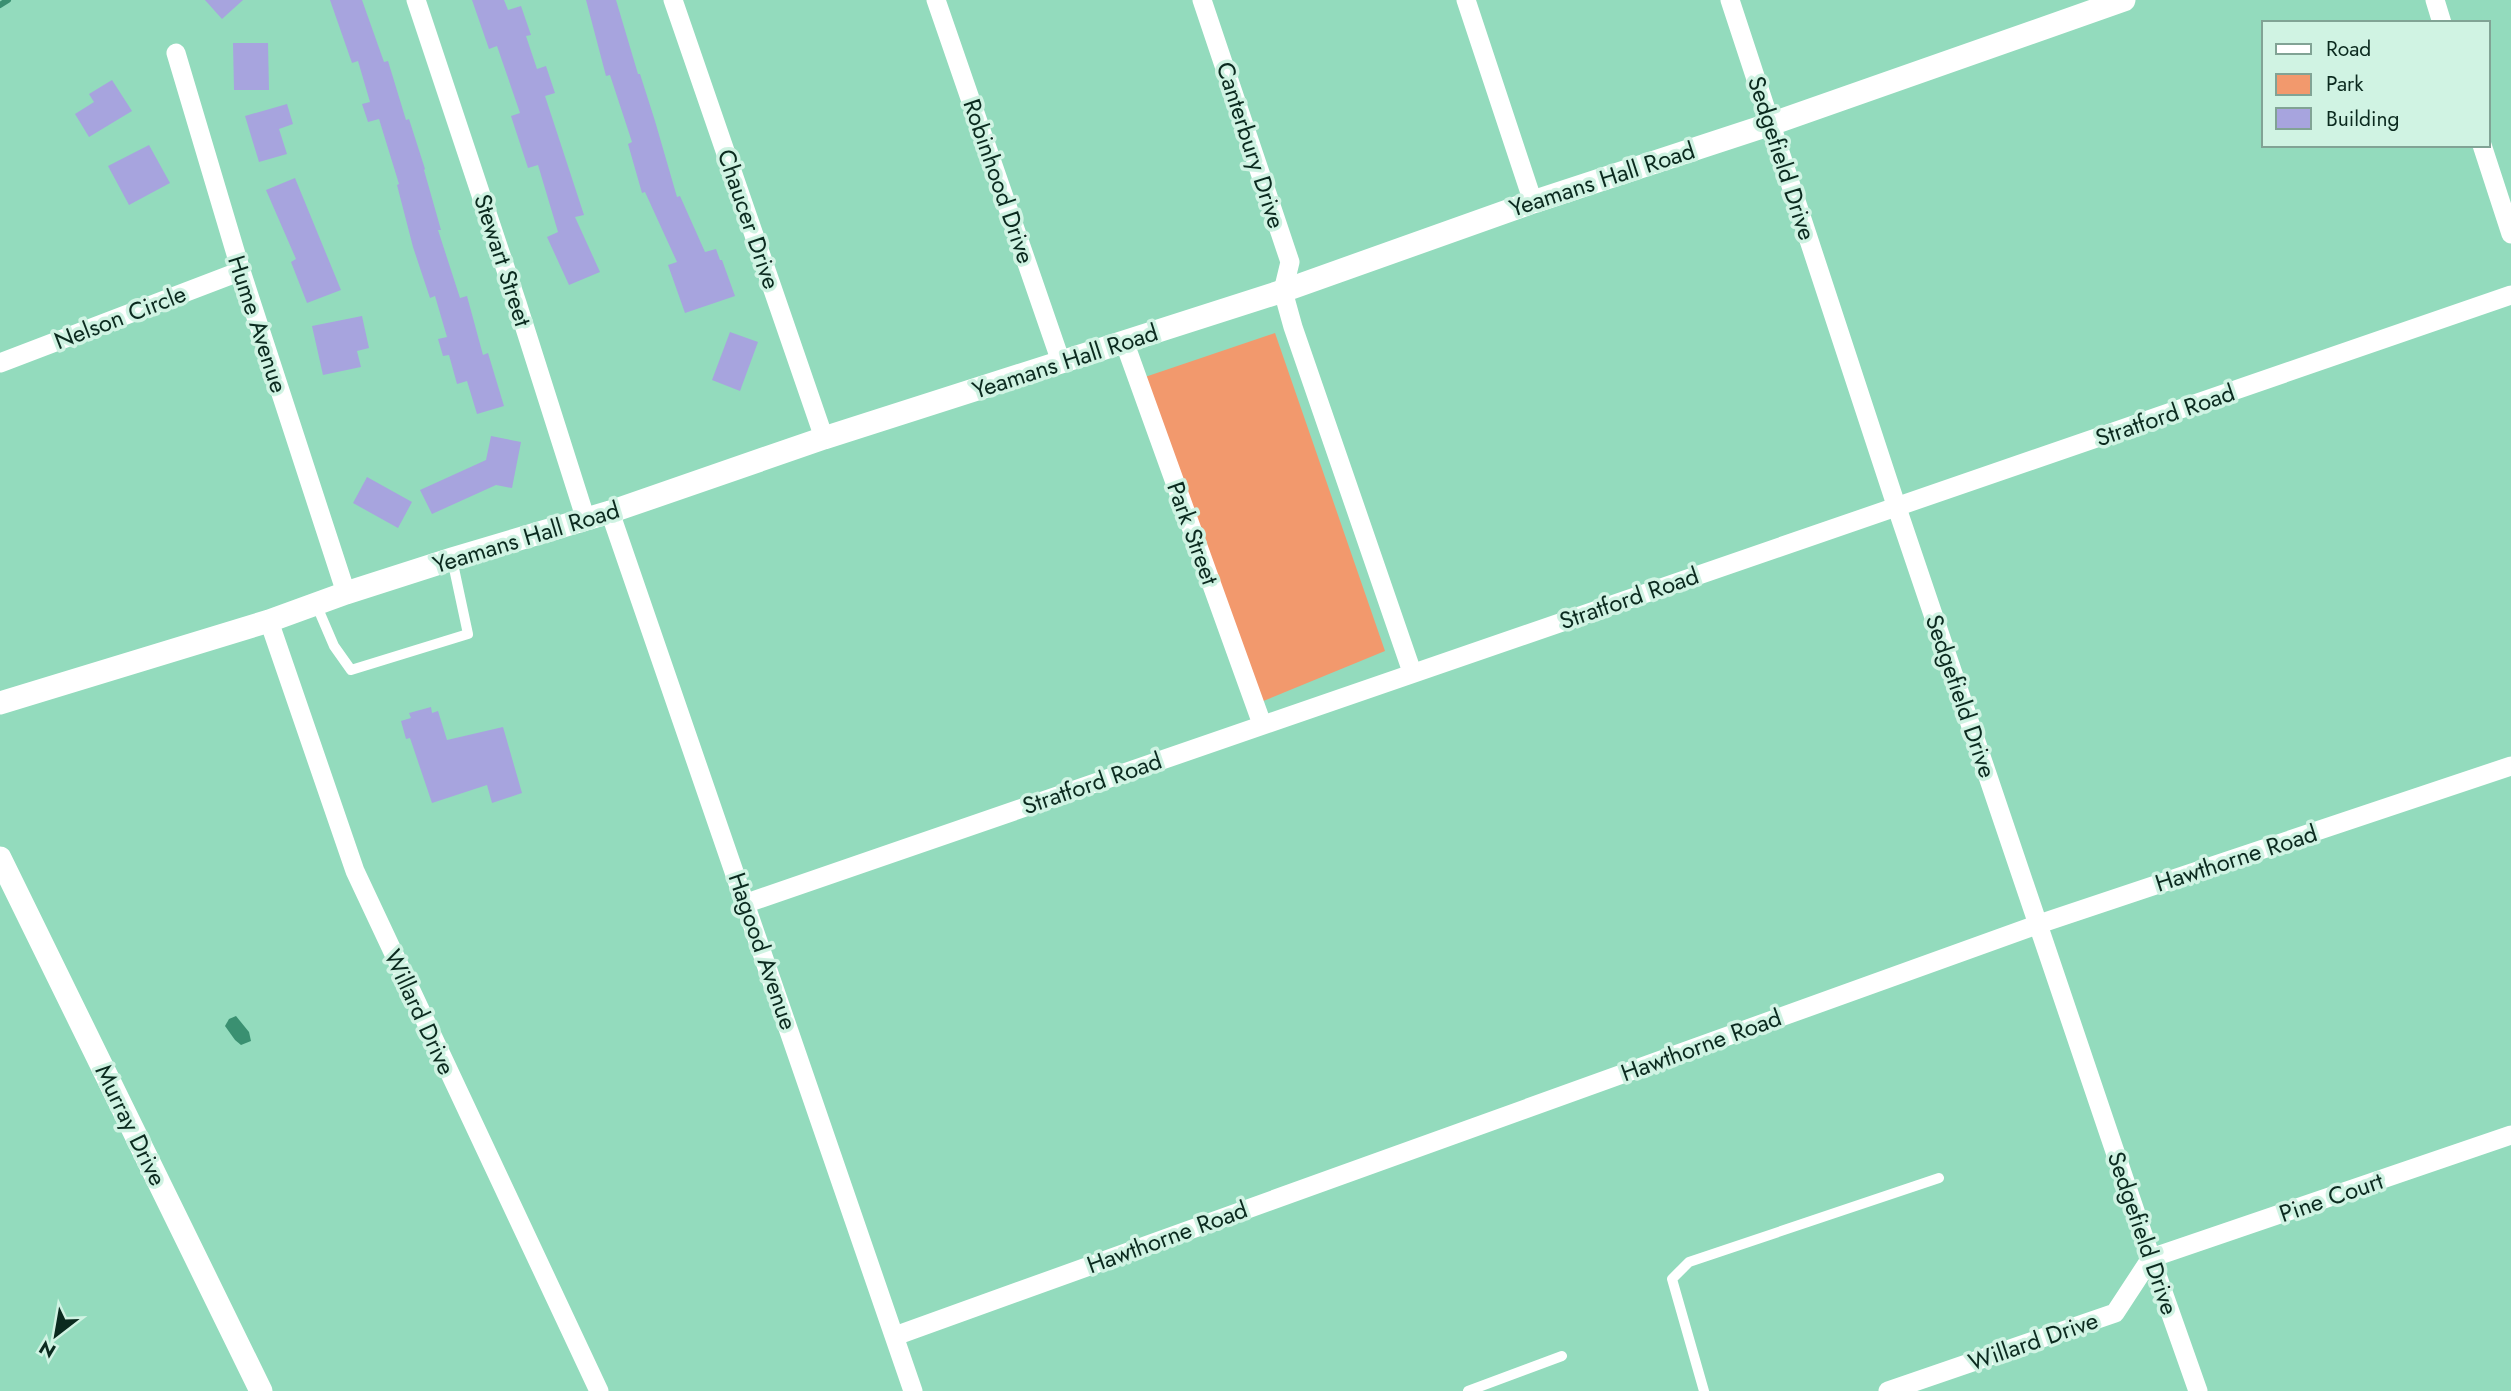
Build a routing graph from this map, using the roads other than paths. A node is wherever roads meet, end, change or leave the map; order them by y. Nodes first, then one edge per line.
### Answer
1 (416, 0) edge
2 (673, 0) edge
3 (936, 0) edge
4 (1202, 0) edge
5 (1466, 0) edge
6 (1730, 0) edge
7 (2124, 0) edge
8 (2435, 0) edge
9 (2441, 21) edge
10 (176, 53) dead end
11 (1771, 124) junction
12 (2483, 147) edge
13 (1533, 202) junction
14 (2511, 234) edge
15 (241, 271) junction
16 (1283, 291) junction
17 (2511, 295) edge
18 (1124, 341) junction
19 (1061, 362) junction
20 (0, 363) edge
21 (824, 438) junction
22 (1897, 508) junction
23 (610, 512) junction
24 (586, 520) junction
25 (452, 559) junction
26 (346, 593) junction
27 (316, 604) junction
28 (269, 621) junction
29 (1412, 672) junction
30 (0, 703) edge
31 (1262, 724) junction
32 (2511, 766) edge
33 (0, 858) edge
34 (747, 903) junction
35 (2039, 924) junction
36 (2511, 1135) edge
37 (1939, 1178) dead end
38 (2151, 1258) junction
39 (895, 1336) junction
40 (1562, 1356) dead end
41 (261, 1391) edge
42 (599, 1391) edge
43 (913, 1391) edge
44 (1468, 1391) edge
45 (1704, 1391) edge
46 (1888, 1391) edge
47 (2198, 1391) edge

1 - 24 street, Stewart Street
2 - 21 street, Chaucer Drive
3 - 19 street, Robinhood Drive
4 - 16 street, Canterbury Drive
5 - 13 street
6 - 11 street, Sedgefield Drive
7 - 11 street, Yeamans Hall Road
8 - 9 street
10 - 15 street, Hume Avenue
11 - 13 street, Yeamans Hall Road
11 - 22 street, Sedgefield Drive
12 - 14 street
13 - 16 street, Yeamans Hall Road
15 - 20 street, Nelson Circle
15 - 26 street, Hume Avenue
16 - 18 street, Yeamans Hall Road
16 - 29 street
17 - 22 street, Stratford Road
18 - 19 street, Yeamans Hall Road
18 - 31 street, Park Street
19 - 21 street, Yeamans Hall Road
21 - 23 street, Yeamans Hall Road
22 - 29 street, Stratford Road
22 - 35 street, Sedgefield Drive
23 - 24 street, Yeamans Hall Road
23 - 34 street, Hagood Avenue
24 - 25 street, Yeamans Hall Road
25 - 26 street, Yeamans Hall Road
25 - 27 lane
26 - 27 street, Yeamans Hall Road
27 - 28 street, Yeamans Hall Road
28 - 30 street, Yeamans Hall Road
28 - 42 street, Willard Drive
29 - 31 street, Stratford Road
31 - 34 street, Stratford Road
32 - 35 street, Hawthorne Road
33 - 41 street, Murray Drive
34 - 39 street, Hagood Avenue
35 - 38 street, Sedgefield Drive
35 - 39 street, Hawthorne Road
36 - 38 street, Pine Court
37 - 45 lane
38 - 46 street, Willard Drive
38 - 47 street, Sedgefield Drive
39 - 43 street, Hagood Avenue
40 - 44 lane

